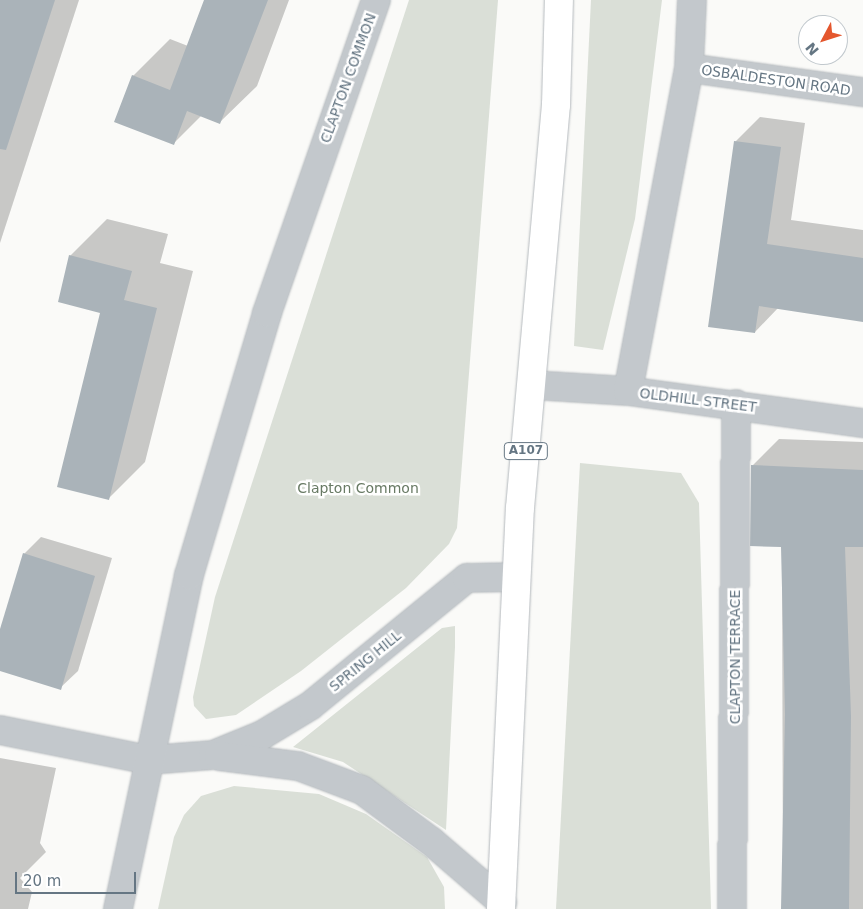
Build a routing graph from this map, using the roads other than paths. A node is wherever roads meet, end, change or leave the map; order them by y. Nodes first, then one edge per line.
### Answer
1 (376, 0) edge
2 (559, 0) edge
3 (692, 0) edge
4 (688, 68) junction
5 (863, 92) edge
6 (532, 385) junction
7 (628, 391) junction
8 (736, 404) junction
9 (863, 423) edge
10 (516, 576) junction
11 (0, 730) edge
12 (212, 756) junction
13 (149, 760) junction
14 (501, 906) edge
15 (118, 909) edge
16 (732, 909) edge

1 - 13 street, CLAPTON COMMON
2 - 6 highway, A107
3 - 4 street
4 - 5 street, OSBALDESTON ROAD
4 - 7 street
6 - 7 street, OLDHILL STREET
6 - 10 highway, A107
7 - 8 street, OLDHILL STREET
8 - 9 street, OLDHILL STREET
8 - 16 street, CLAPTON TERRACE
10 - 12 street, SPRING HILL
10 - 14 highway, A107
11 - 13 street, SPRING HILL
12 - 13 street, SPRING HILL
12 - 14 street, SPRING HILL
13 - 15 street, CLAPTON COMMON

